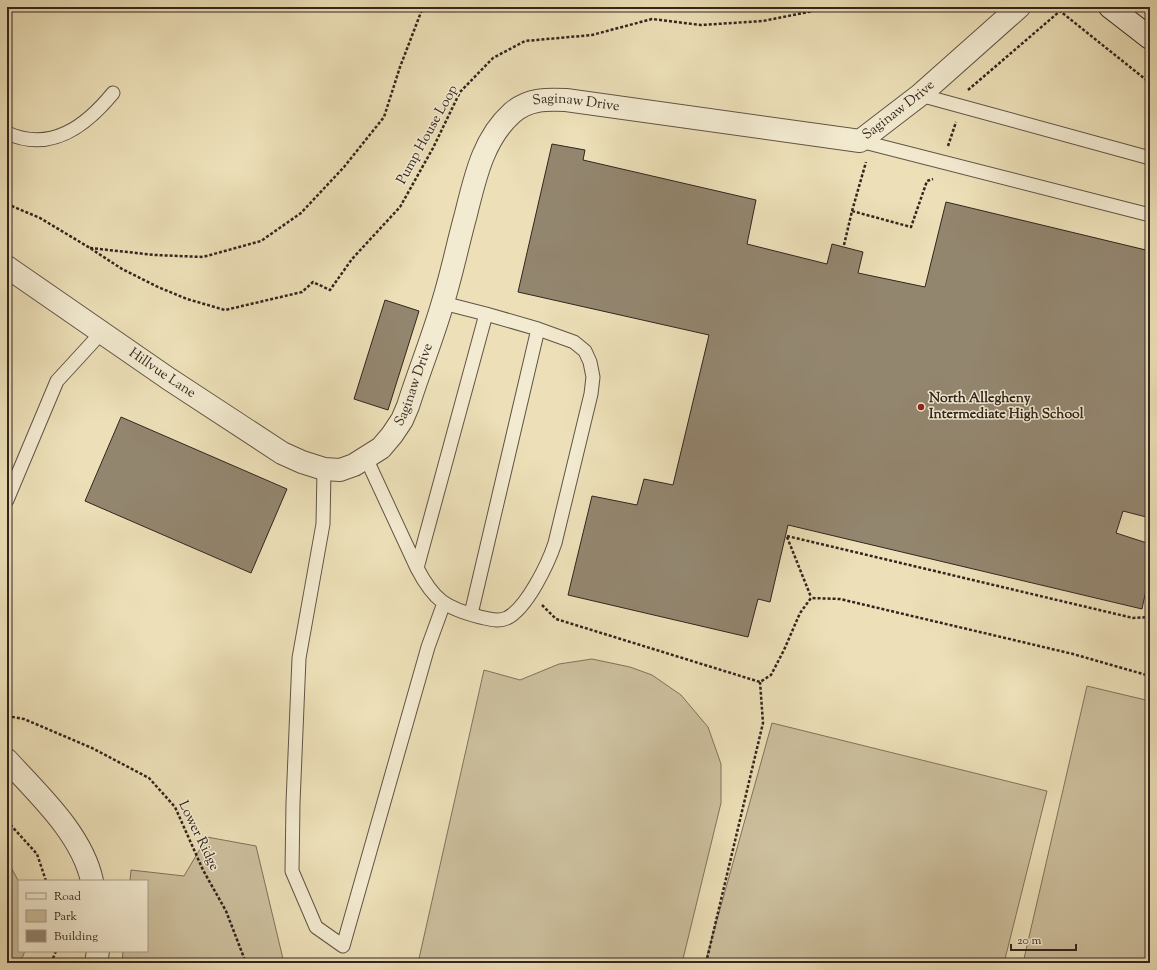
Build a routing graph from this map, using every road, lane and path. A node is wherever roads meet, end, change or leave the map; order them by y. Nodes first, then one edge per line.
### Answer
1 (423, 7) edge
2 (833, 7) edge
3 (1019, 7) edge
4 (1055, 7) edge
5 (1110, 7) edge
6 (1060, 11) junction
7 (1150, 38) edge
8 (1150, 83) edge
9 (113, 93) dead end
10 (920, 95) junction
11 (961, 106) junction
12 (7, 133) edge
13 (866, 143) junction
14 (1150, 158) edge
15 (943, 162) junction
16 (7, 204) edge
17 (852, 211) junction
18 (1150, 215) edge
19 (844, 245) dead end
20 (90, 248) junction
21 (7, 267) edge
22 (443, 303) junction
23 (486, 314) junction
24 (538, 329) junction
25 (102, 332) junction
26 (366, 458) junction
27 (324, 469) junction
28 (7, 500) edge
29 (418, 568) junction
30 (530, 593) junction
31 (811, 598) junction
32 (444, 603) junction
33 (471, 614) junction
34 (1150, 617) edge
35 (1150, 676) edge
36 (760, 682) junction
37 (7, 716) edge
38 (7, 760) edge
39 (7, 822) edge
40 (46, 880) edge
41 (92, 880) edge
42 (56, 952) edge
43 (98, 952) edge
44 (51, 963) edge
45 (96, 963) edge
46 (246, 963) edge
47 (706, 963) edge

1 - 20 path, Pump House Loop
2 - 20 path, Pump House Loop
3 - 10 street, Saginaw Drive
4 - 6 path
5 - 7 street
6 - 8 path
6 - 11 path
9 - 12 lane
10 - 11 lane
10 - 13 street, Saginaw Drive
11 - 14 lane
11 - 15 path
13 - 15 lane
13 - 17 path
13 - 22 street, Saginaw Drive
15 - 17 path
15 - 18 lane
16 - 20 path, Pump House Loop
17 - 19 path
21 - 25 street, Hillvue Lane
22 - 23 lane
22 - 26 street, Saginaw Drive
23 - 24 lane
23 - 29 lane
24 - 30 lane
24 - 33 lane
25 - 27 street, Hillvue Lane
25 - 28 lane
26 - 27 street, Saginaw Drive
26 - 29 lane
27 - 32 lane
29 - 32 lane
30 - 33 lane
30 - 36 path
31 - 34 path
31 - 35 path
31 - 36 path
32 - 33 lane
36 - 47 path
37 - 46 path, Lower Ridge
38 - 41 street
39 - 40 path
42 - 44 path
43 - 45 street

